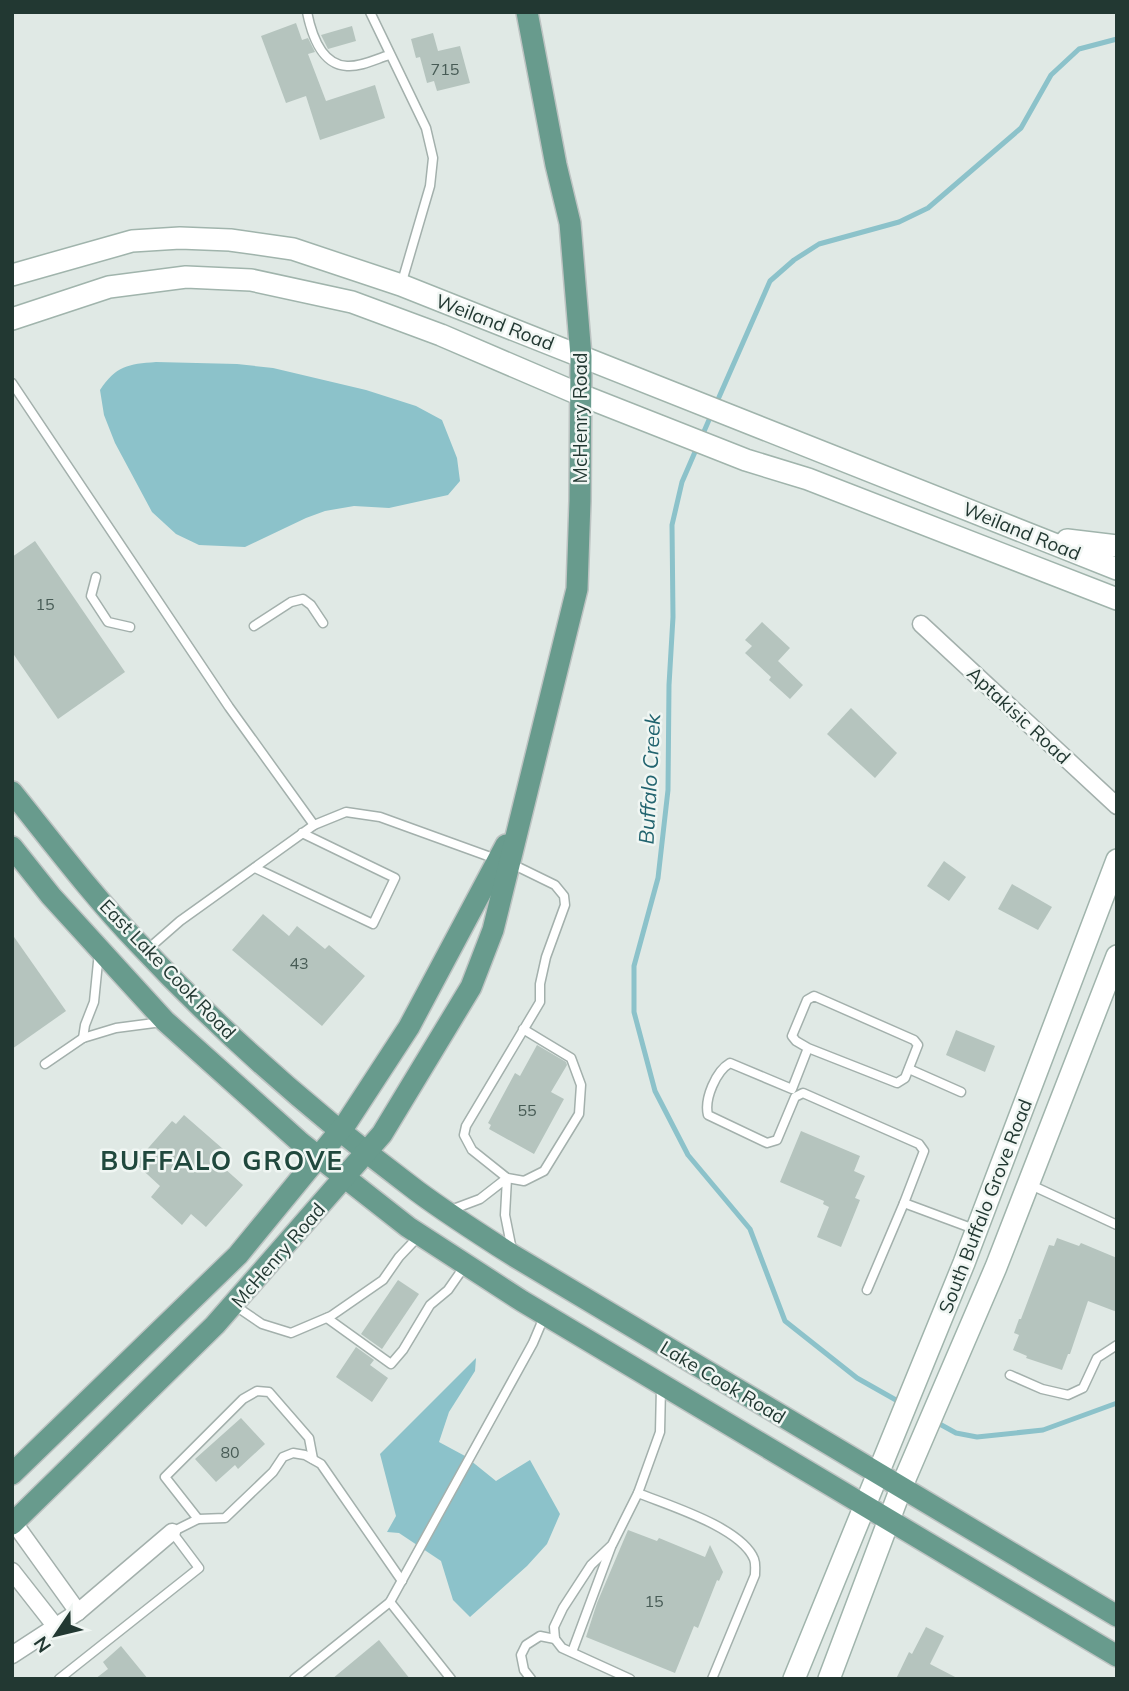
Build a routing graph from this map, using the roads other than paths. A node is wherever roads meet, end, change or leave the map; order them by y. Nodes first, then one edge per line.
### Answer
1 (307, 12) edge
2 (370, 12) edge
3 (527, 12) edge
4 (389, 55) junction
5 (12, 275) edge
6 (401, 285) junction
7 (12, 319) edge
8 (581, 356) junction
9 (12, 383) edge
10 (581, 395) junction
11 (992, 520) junction
12 (1117, 546) edge
13 (1117, 569) edge
14 (96, 577) dead end
15 (1112, 599) edge
16 (323, 623) dead end
17 (921, 624) dead end
18 (254, 626) dead end
19 (130, 627) dead end
20 (12, 792) edge
21 (1117, 806) edge
22 (314, 825) junction
23 (302, 834) junction
24 (12, 847) edge
25 (1117, 859) edge
26 (503, 861) junction
27 (255, 868) junction
28 (99, 951) junction
29 (145, 951) junction
30 (1117, 956) edge
31 (165, 1021) junction
32 (523, 1029) junction
33 (83, 1038) junction
34 (808, 1048) junction
35 (44, 1064) dead end
36 (909, 1069) junction
37 (792, 1089) junction
38 (961, 1091) dead end
39 (803, 1093) junction
40 (340, 1131) junction
41 (367, 1152) junction
42 (318, 1157) junction
43 (507, 1178) junction
44 (344, 1179) junction
45 (1028, 1184) junction
46 (904, 1203) junction
47 (447, 1212) junction
48 (1117, 1225) edge
49 (977, 1230) junction
50 (420, 1235) junction
51 (514, 1256) junction
52 (466, 1265) junction
53 (867, 1290) dead end
54 (234, 1304) junction
55 (545, 1314) junction
56 (327, 1318) junction
57 (1117, 1345) edge
58 (1010, 1376) dead end
59 (661, 1384) junction
60 (313, 1459) junction
61 (12, 1474) edge
62 (879, 1474) junction
63 (901, 1488) junction
64 (638, 1493) junction
65 (865, 1504) junction
66 (198, 1519) junction
67 (889, 1520) junction
68 (13, 1522) edge
69 (172, 1532) junction
70 (612, 1545) junction
71 (12, 1571) edge
72 (402, 1581) junction
73 (390, 1602) junction
74 (78, 1612) junction
75 (1117, 1616) edge
76 (56, 1627) junction
77 (555, 1639) junction
78 (572, 1652) junction
79 (12, 1655) edge
80 (1117, 1656) edge
81 (618, 1676) edge
82 (59, 1679) edge
83 (294, 1679) edge
84 (451, 1679) edge
85 (531, 1679) edge
86 (630, 1679) edge
87 (712, 1679) edge
88 (794, 1679) edge
89 (829, 1679) edge

1 - 4 lane
2 - 4 lane
3 - 8 main road, McHenry Road
4 - 6 lane
5 - 6 main road, Weiland Road
6 - 8 main road, Weiland Road
7 - 10 main road, Weiland Road
8 - 10 main road, McHenry Road
8 - 11 main road, Weiland Road
9 - 22 lane
10 - 15 main road, Weiland Road
10 - 26 main road, McHenry Road
11 - 12 main road
11 - 13 main road, Weiland Road
14 - 19 lane
16 - 18 lane
17 - 21 street, Aptakisic Road
20 - 29 main road, East Lake Cook Road
22 - 23 lane
22 - 26 lane
23 - 27 lane
23 - 27 lane
24 - 28 main road, East Lake Cook Road
25 - 49 main road, South Buffalo Grove Road
26 - 32 lane
26 - 40 main road, McHenry Road
26 - 41 main road, McHenry Road
27 - 29 lane
28 - 31 main road, East Lake Cook Road
28 - 33 lane
29 - 40 main road, East Lake Cook Road
30 - 45 main road, South Buffalo Grove Road
31 - 33 lane
31 - 42 main road, East Lake Cook Road
32 - 43 lane
32 - 43 lane
33 - 35 lane
34 - 36 lane
34 - 36 lane
34 - 37 lane
36 - 38 lane
37 - 39 lane
37 - 39 lane
39 - 46 lane
40 - 41 main road, Lake Cook Road
40 - 42 main road, McHenry Road
41 - 44 main road, McHenry Road
41 - 47 main road, Lake Cook Road
42 - 44 main road, East Lake Cook Road
42 - 61 main road, McHenry Road
43 - 47 lane
43 - 51 lane
44 - 50 main road, Lake Cook Road
44 - 54 main road, McHenry Road
45 - 48 lane
45 - 63 main road, South Buffalo Grove Road
46 - 49 lane
46 - 53 lane
47 - 51 main road, Lake Cook Road
49 - 62 main road, South Buffalo Grove Road
50 - 52 main road, Lake Cook Road
50 - 56 lane
51 - 62 main road, Lake Cook Road
52 - 55 main road, Lake Cook Road
52 - 56 lane
54 - 56 lane
54 - 68 main road, McHenry Road
55 - 59 main road, Lake Cook Road
55 - 72 lane
57 - 58 lane
59 - 64 lane
59 - 65 main road, Lake Cook Road
60 - 66 lane
60 - 66 lane
60 - 72 lane
62 - 63 main road, Lake Cook Road
62 - 65 main road, South Buffalo Grove Road
63 - 67 main road, South Buffalo Grove Road
63 - 75 main road, Lake Cook Road
64 - 70 lane
64 - 87 lane
65 - 67 main road, Lake Cook Road
65 - 88 main road, South Buffalo Grove Road
66 - 69 lane
67 - 80 main road, Lake Cook Road
67 - 89 main road, South Buffalo Grove Road
68 - 74 street
69 - 74 street
69 - 82 lane
70 - 77 lane
70 - 78 lane
71 - 76 street
72 - 73 lane
73 - 83 lane
73 - 84 lane
74 - 76 street
76 - 79 street
77 - 78 lane
77 - 85 lane
78 - 81 lane
81 - 86 lane

